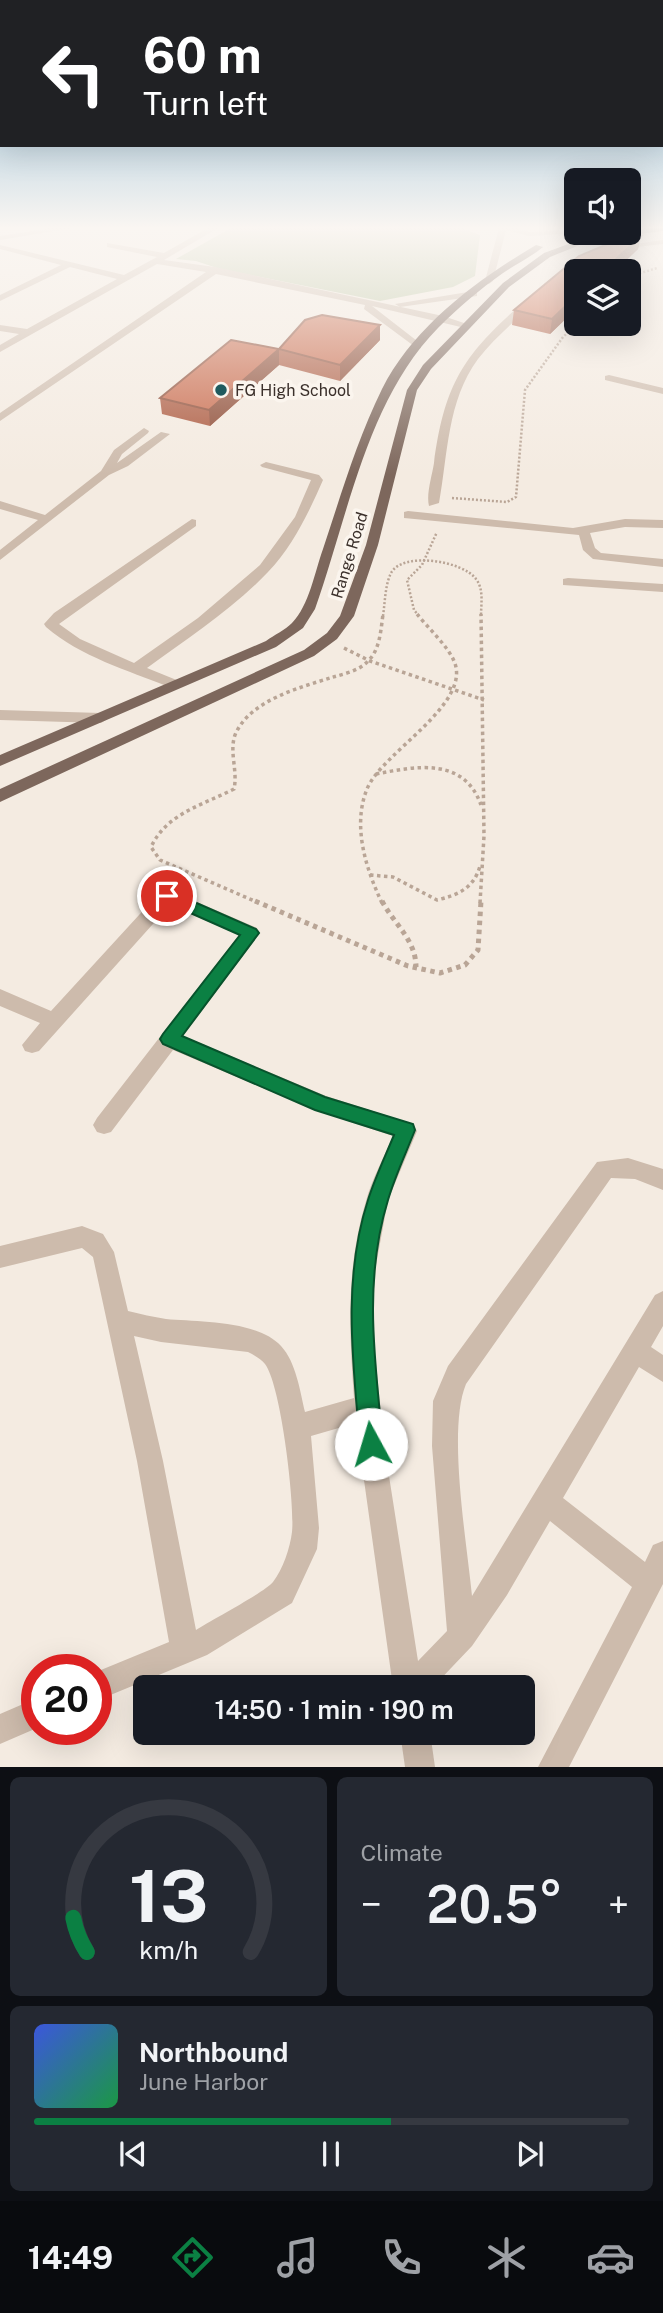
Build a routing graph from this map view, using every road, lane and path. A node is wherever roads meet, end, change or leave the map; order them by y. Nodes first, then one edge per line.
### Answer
1 (66, 310) edge
2 (157, 310) edge
3 (374, 310) edge
4 (394, 310) edge
5 (453, 310) edge
6 (481, 310) edge
7 (519, 310) edge
8 (440, 321) junction
9 (466, 325) junction
10 (0, 328) edge
11 (28, 332) junction
12 (564, 336) edge
13 (418, 346) junction
14 (0, 349) edge
15 (608, 378) dead end
16 (663, 391) edge
17 (0, 418) edge
18 (144, 431) dead end
19 (165, 434) dead end
20 (266, 465) dead end
21 (105, 473) junction
22 (433, 500) joint
23 (0, 505) edge
24 (408, 515) dead end
25 (443, 517) junction
26 (46, 519) junction
27 (192, 523) dead end
28 (663, 524) edge
29 (584, 532) junction
30 (0, 556) edge
31 (424, 561) junction
32 (663, 563) edge
33 (568, 582) dead end
34 (663, 588) edge
35 (326, 640) junction
36 (369, 661) junction
37 (137, 668) junction
38 (174, 684) junction
39 (453, 689) junction
40 (484, 700) junction
41 (0, 715) edge
42 (101, 718) junction
43 (0, 761) edge
44 (375, 774) junction
45 (0, 796) edge
46 (370, 874) junction
47 (416, 967) junction
48 (0, 997) edge
49 (52, 1020) junction
50 (169, 1039) junction
51 (32, 1045) dead end
52 (104, 1125) dead end
53 (663, 1180) edge
54 (0, 1257) edge
55 (663, 1303) edge
56 (120, 1321) junction
57 (635, 1350) junction
58 (663, 1370) edge
59 (368, 1407) junction
60 (297, 1427) junction
61 (546, 1502) junction
62 (663, 1555) edge
63 (648, 1582) junction
64 (462, 1636) junction
65 (185, 1649) junction
66 (408, 1675) edge
67 (422, 1675) edge
68 (112, 1680) edge
69 (21, 1720) edge
70 (0, 1729) edge
71 (417, 1745) edge
72 (420, 1767) edge
73 (552, 1767) edge

1 - 11 street
2 - 17 street
3 - 13 street
4 - 8 street
5 - 8 main road
6 - 9 main road, Range Road
7 - 22 street
8 - 9 street
8 - 13 main road
9 - 35 main road, Range Road
10 - 11 street
11 - 14 street
12 - 22 path
13 - 38 main road
15 - 16 street
18 - 21 street
19 - 21 street
20 - 37 street
21 - 26 street
23 - 26 street
24 - 25 street
25 - 29 street
25 - 31 path
26 - 30 street
27 - 37 street
28 - 29 street
29 - 32 street
31 - 36 path
31 - 39 path
31 - 40 path
33 - 34 street
35 - 36 path
35 - 45 main road, Range Road
36 - 39 path
36 - 47 path
37 - 38 street
38 - 42 main road
39 - 40 path
39 - 44 path
40 - 47 path
41 - 42 street
42 - 43 main road
44 - 46 path
44 - 46 path
46 - 47 path
48 - 49 street
49 - 50 street
49 - 51 street
50 - 52 street
50 - 59 street
53 - 64 street
54 - 56 street
55 - 57 street
56 - 60 street
56 - 65 street
57 - 58 street
57 - 61 street
59 - 60 street
59 - 66 street
60 - 65 street
61 - 63 street
61 - 64 street
62 - 63 street
63 - 73 street
64 - 67 street
65 - 68 street
69 - 70 street
71 - 72 street

